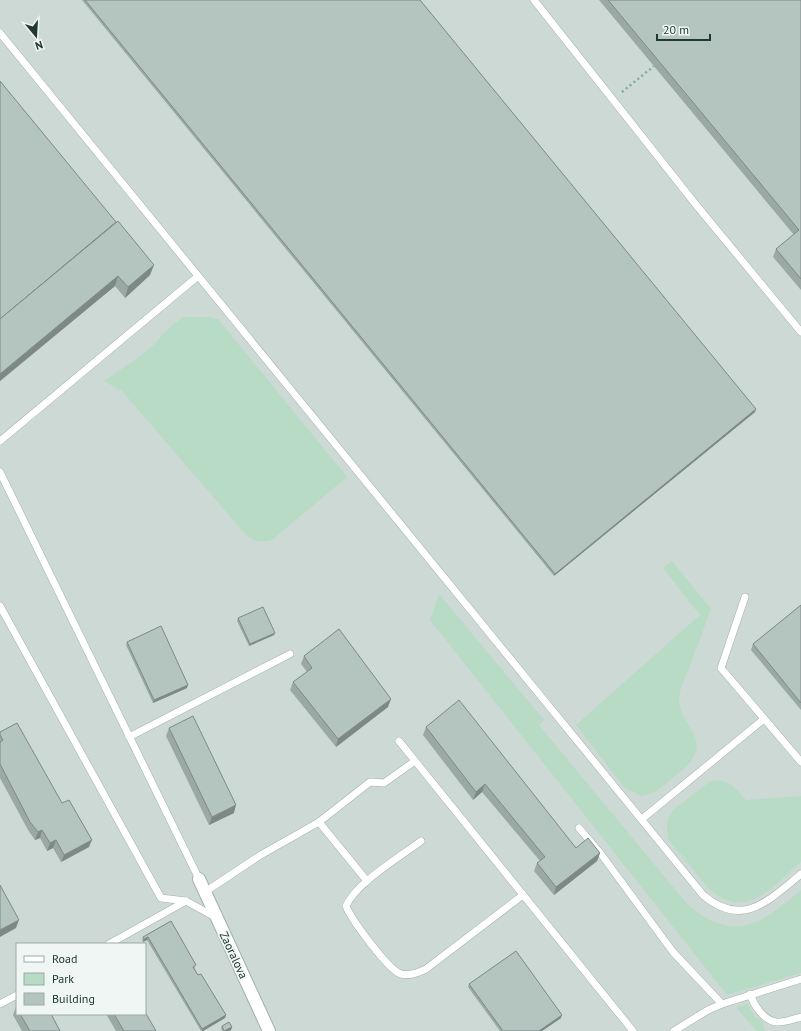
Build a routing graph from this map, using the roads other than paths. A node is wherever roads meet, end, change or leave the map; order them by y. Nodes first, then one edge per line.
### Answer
1 (534, 0) edge
2 (0, 33) edge
3 (197, 276) junction
4 (801, 332) edge
5 (0, 441) edge
6 (0, 472) edge
7 (745, 597) dead end
8 (0, 606) edge
9 (290, 654) dead end
10 (764, 719) junction
11 (129, 737) junction
12 (399, 741) dead end
13 (415, 761) junction
14 (801, 762) edge
15 (642, 819) junction
16 (319, 822) junction
17 (579, 828) dead end
18 (421, 841) dead end
19 (801, 874) edge
20 (199, 879) joint
21 (367, 881) junction
22 (205, 892) junction
23 (523, 895) junction
24 (186, 901) junction
25 (217, 918) junction
26 (111, 943) edge
27 (801, 979) edge
28 (750, 994) junction
29 (16, 996) edge
30 (0, 1004) edge
31 (722, 1004) junction
32 (801, 1017) edge
33 (269, 1031) edge
34 (633, 1031) edge
35 (674, 1031) edge

1 - 4 lane
2 - 3 lane
3 - 5 lane
3 - 15 lane
6 - 11 lane
7 - 10 lane
8 - 24 lane
9 - 11 lane
10 - 14 lane
10 - 15 lane
11 - 20 lane
12 - 13 lane
13 - 16 lane
13 - 23 lane
15 - 19 lane
16 - 21 lane
16 - 22 lane
17 - 31 lane
18 - 21 lane
20 - 22 street, Zaoralova
21 - 23 lane
22 - 25 street, Zaoralova
23 - 34 lane
24 - 25 lane
24 - 26 lane
25 - 33 street, Zaoralova
27 - 28 lane
28 - 31 lane
28 - 32 lane
29 - 30 lane
31 - 35 lane

